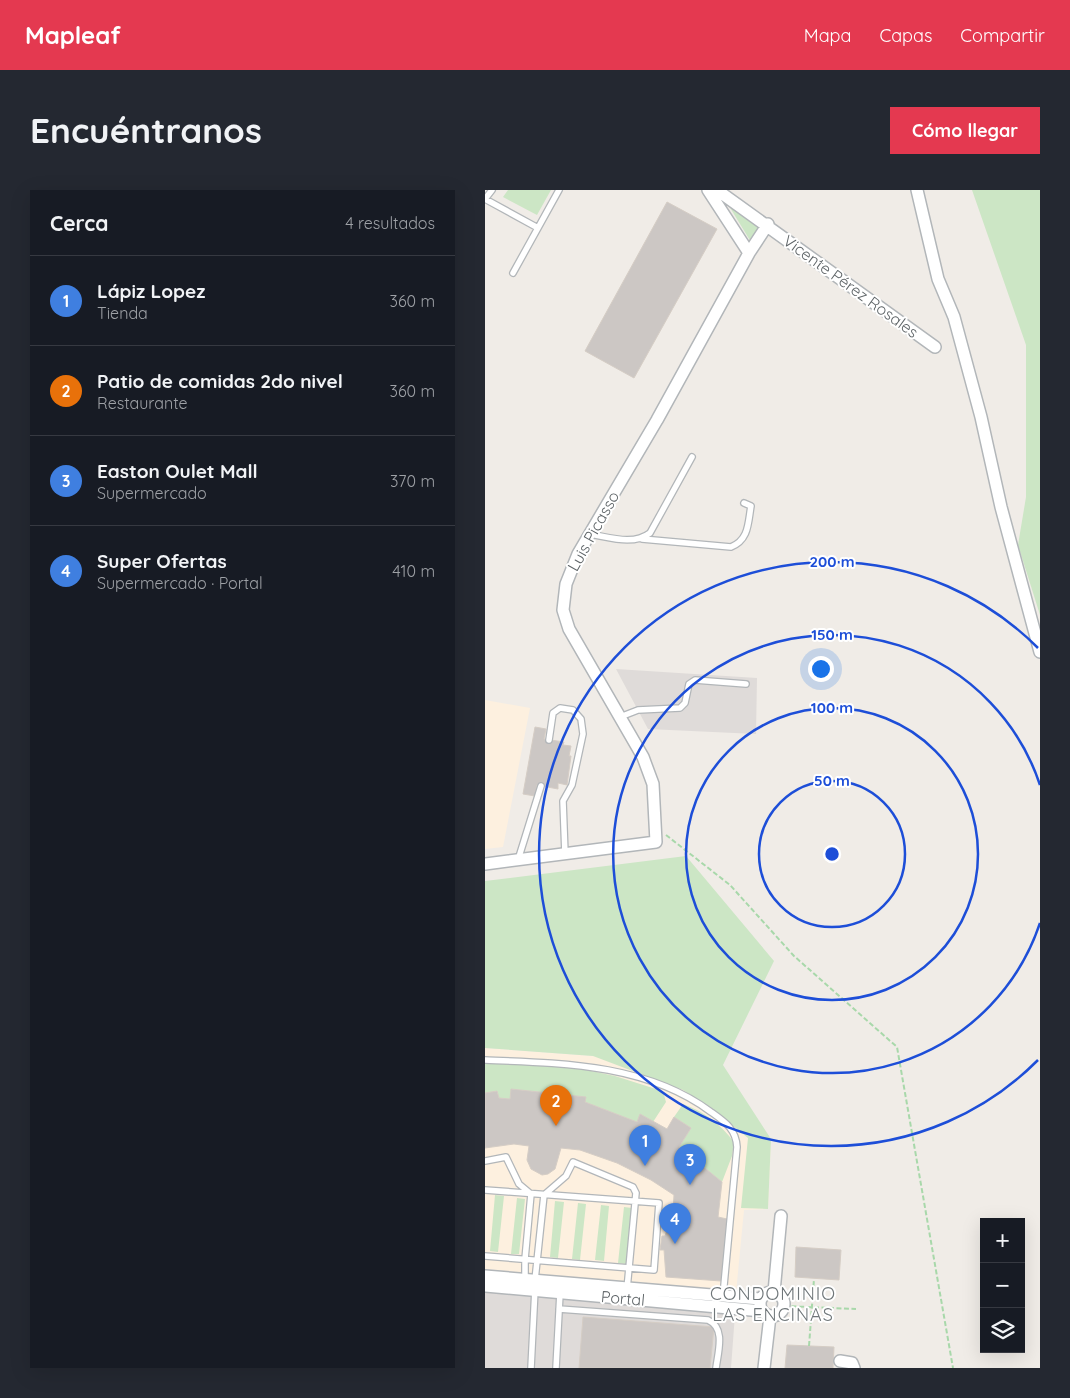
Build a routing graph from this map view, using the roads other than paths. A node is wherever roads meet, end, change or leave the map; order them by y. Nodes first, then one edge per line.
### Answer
1 (492, 190) edge
2 (559, 190) edge
3 (708, 190) edge
4 (717, 190) edge
5 (917, 190) edge
6 (485, 199) edge
7 (768, 224) junction
8 (538, 228) junction
9 (749, 253) junction
10 (513, 273) dead end
11 (703, 339) joint
12 (935, 347) dead end
13 (692, 456) dead end
14 (744, 503) dead end
15 (589, 534) junction
16 (642, 539) junction
17 (1040, 652) edge
18 (746, 684) dead end
19 (620, 717) junction
20 (549, 740) dead end
21 (541, 786) dead end
22 (565, 854) junction
23 (517, 860) junction
24 (485, 864) edge
25 (485, 1060) edge
26 (485, 1160) edge
27 (485, 1190) edge
28 (531, 1194) junction
29 (544, 1195) junction
30 (636, 1203) junction
31 (781, 1216) dead end
32 (485, 1256) edge
33 (525, 1259) junction
34 (538, 1260) junction
35 (629, 1267) junction
36 (485, 1276) edge
37 (530, 1285) junction
38 (485, 1286) edge
39 (774, 1292) junction
40 (560, 1293) junction
41 (626, 1293) junction
42 (723, 1296) junction
43 (760, 1299) junction
44 (559, 1309) junction
45 (766, 1314) junction
46 (840, 1361) dead end
47 (531, 1368) edge
48 (555, 1368) edge
49 (716, 1368) edge
50 (764, 1368) edge
51 (854, 1368) edge

1 - 6 lane
2 - 8 lane
3 - 9 street
4 - 7 street, Vicente Pérez Rosales
5 - 17 street
6 - 8 lane
7 - 9 street, Vicente Pérez Rosales
7 - 12 street, Vicente Pérez Rosales
8 - 10 lane
9 - 11 street, Vicente Pérez Rosales
11 - 15 street, Luis Picasso
13 - 16 lane
14 - 16 lane
15 - 16 lane
15 - 19 street, Luis Picasso
18 - 19 lane
19 - 22 street, Luis Picasso
20 - 22 lane
21 - 23 lane
22 - 23 street
23 - 24 street
25 - 42 lane
26 - 28 lane
27 - 28 lane
28 - 29 lane
28 - 33 lane
29 - 30 lane
29 - 30 lane
29 - 34 lane
30 - 35 lane
30 - 35 lane
31 - 39 street
32 - 33 lane
33 - 34 lane
33 - 37 lane
34 - 35 lane
34 - 37 lane
35 - 41 lane
36 - 37 street, Portal
37 - 38 street, Portal
37 - 40 street, Portal
37 - 41 street, Portal
37 - 47 lane
39 - 43 street
39 - 45 street
40 - 41 street, Portal
40 - 44 lane
41 - 42 street, Portal
41 - 45 street, Portal
42 - 43 street, Portal
43 - 45 street
44 - 48 lane
44 - 49 lane
45 - 50 street
46 - 51 street

